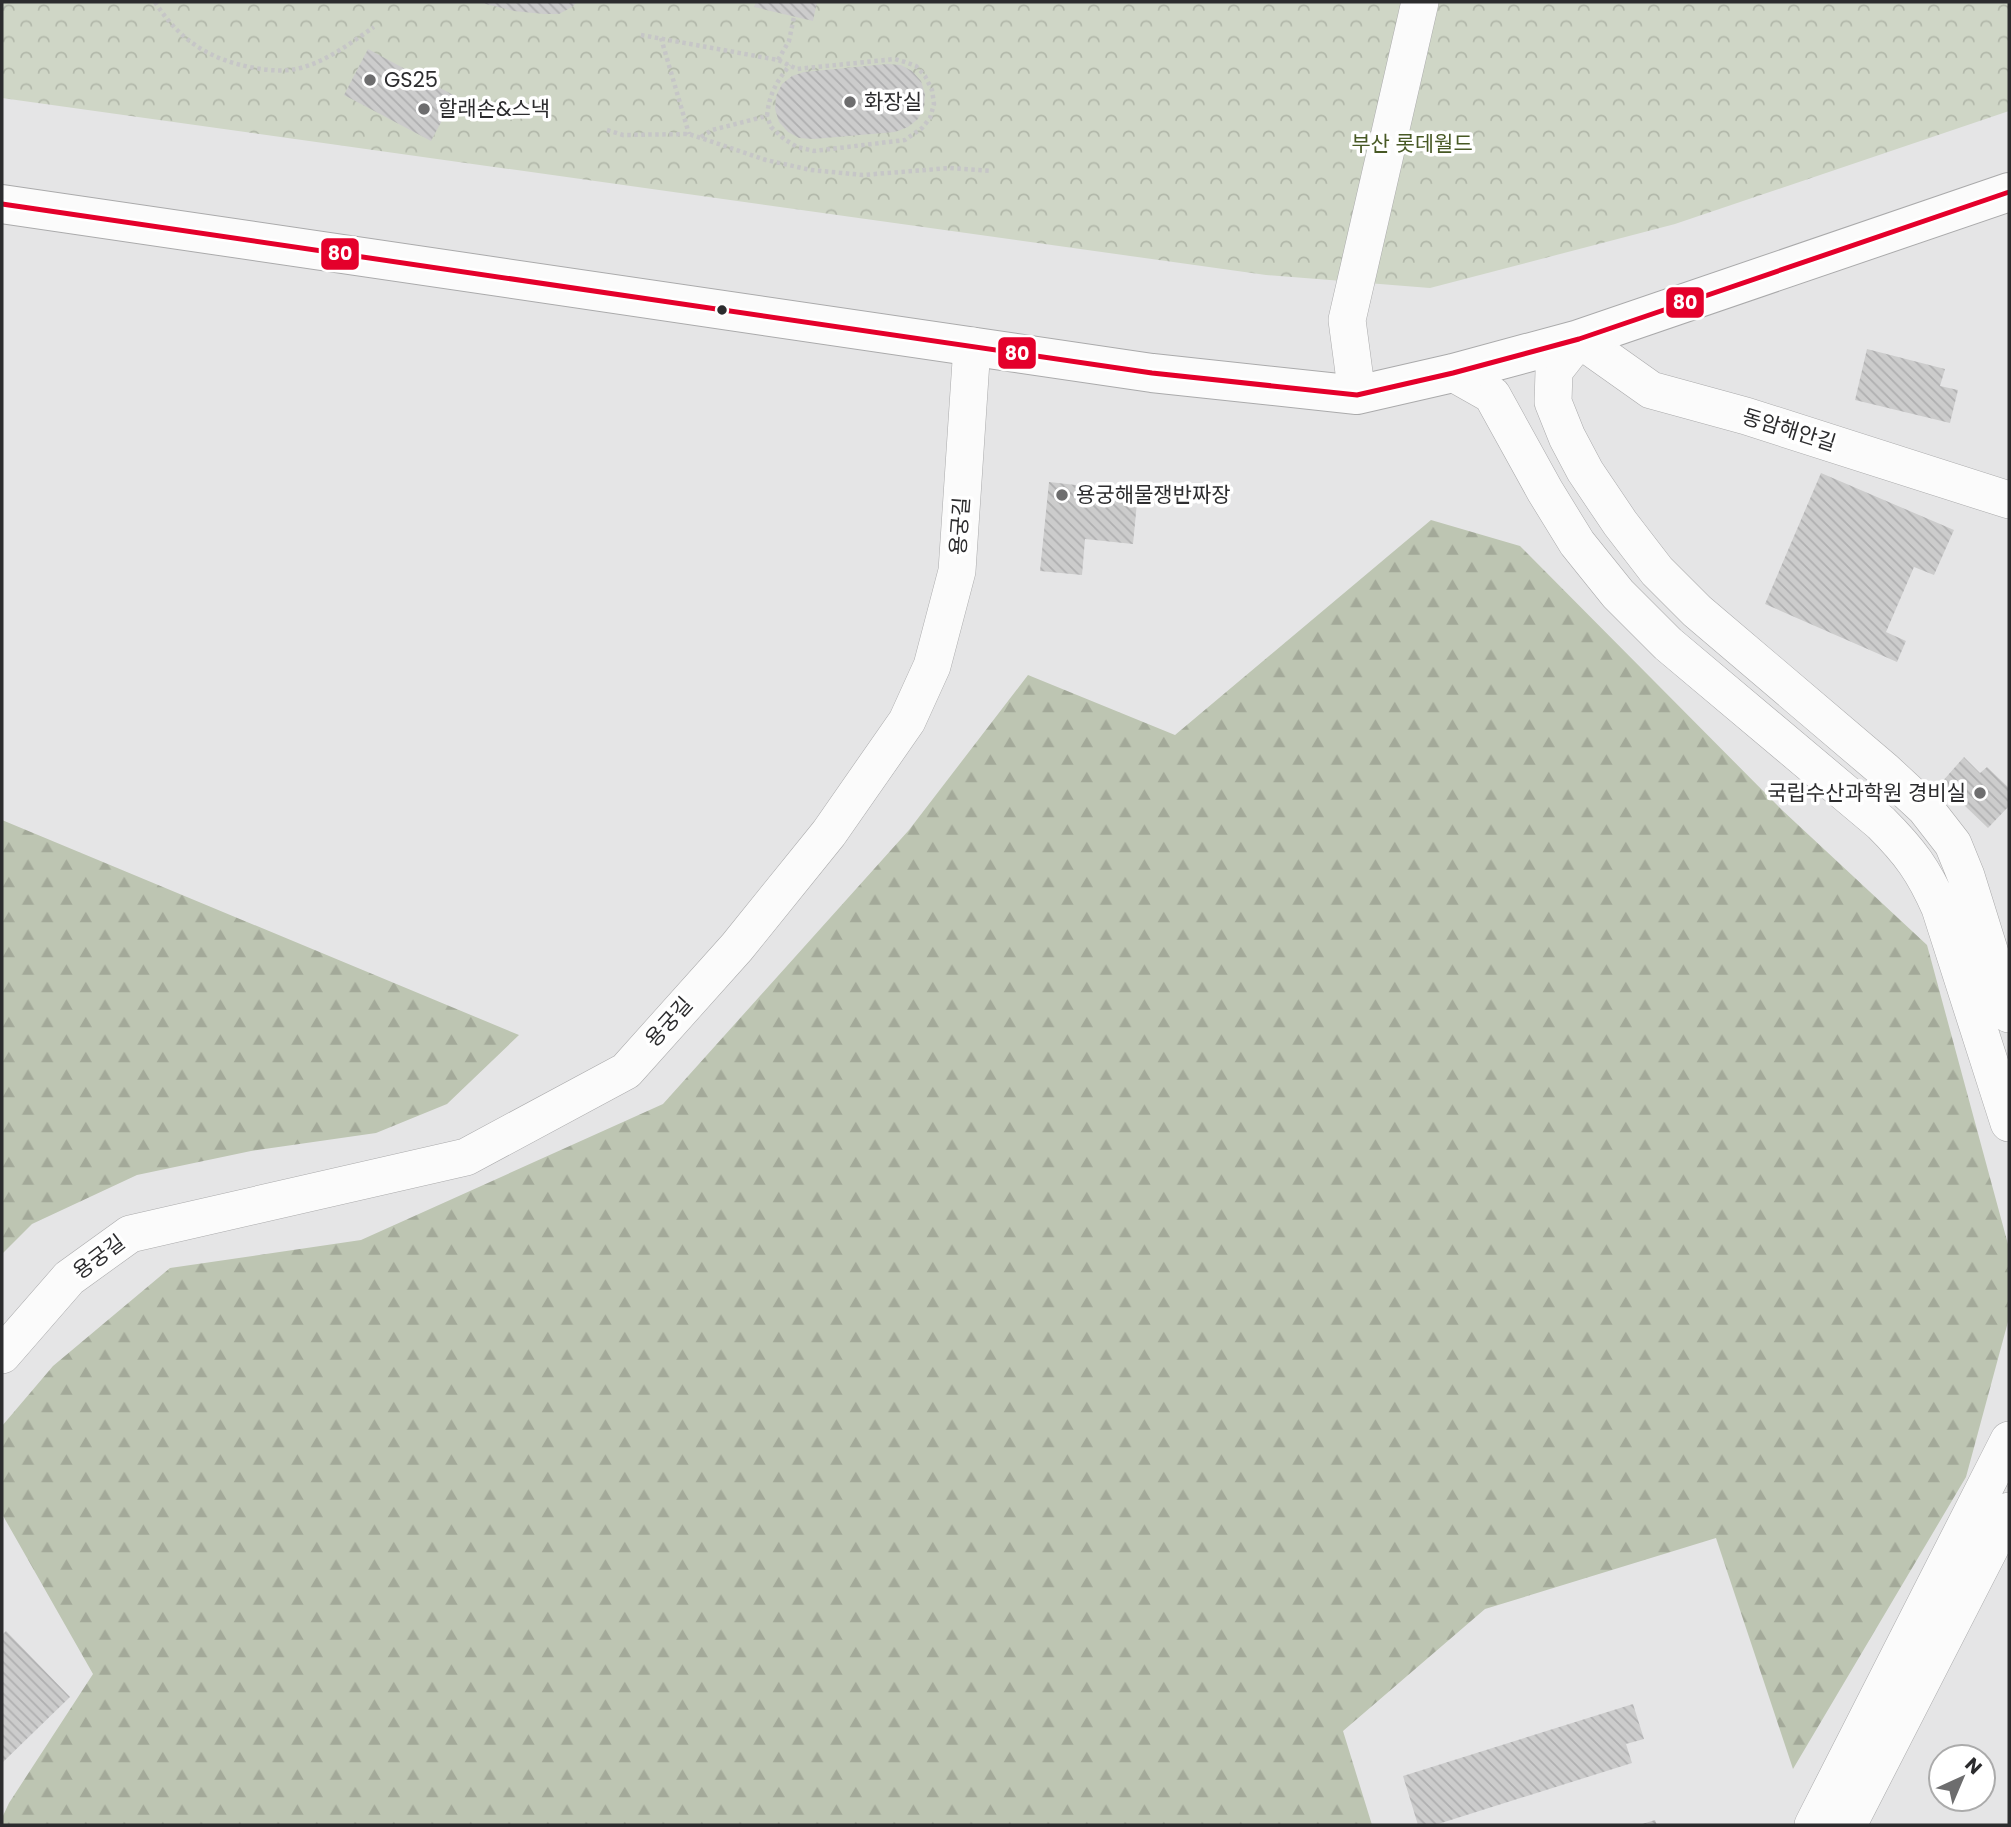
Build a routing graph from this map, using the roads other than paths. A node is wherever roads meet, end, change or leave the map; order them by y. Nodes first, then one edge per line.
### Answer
1 (1420, 2) edge
2 (2009, 192) edge
3 (2, 204) edge
4 (1579, 339) junction
5 (972, 346) junction
6 (1453, 373) junction
7 (1357, 395) junction
8 (2009, 500) edge
9 (2009, 1014) edge
10 (2009, 1123) edge
11 (2, 1355) edge
12 (2009, 1440) edge
13 (2009, 1511) edge
14 (1813, 1825) edge
15 (1848, 1825) edge

1 - 7 street
2 - 4 main road
3 - 5 main road
4 - 6 main road
4 - 8 street, 동암해안길
4 - 9 street
5 - 7 main road
5 - 11 street, 용궁길
6 - 7 main road
6 - 10 street
12 - 14 street
13 - 15 street

